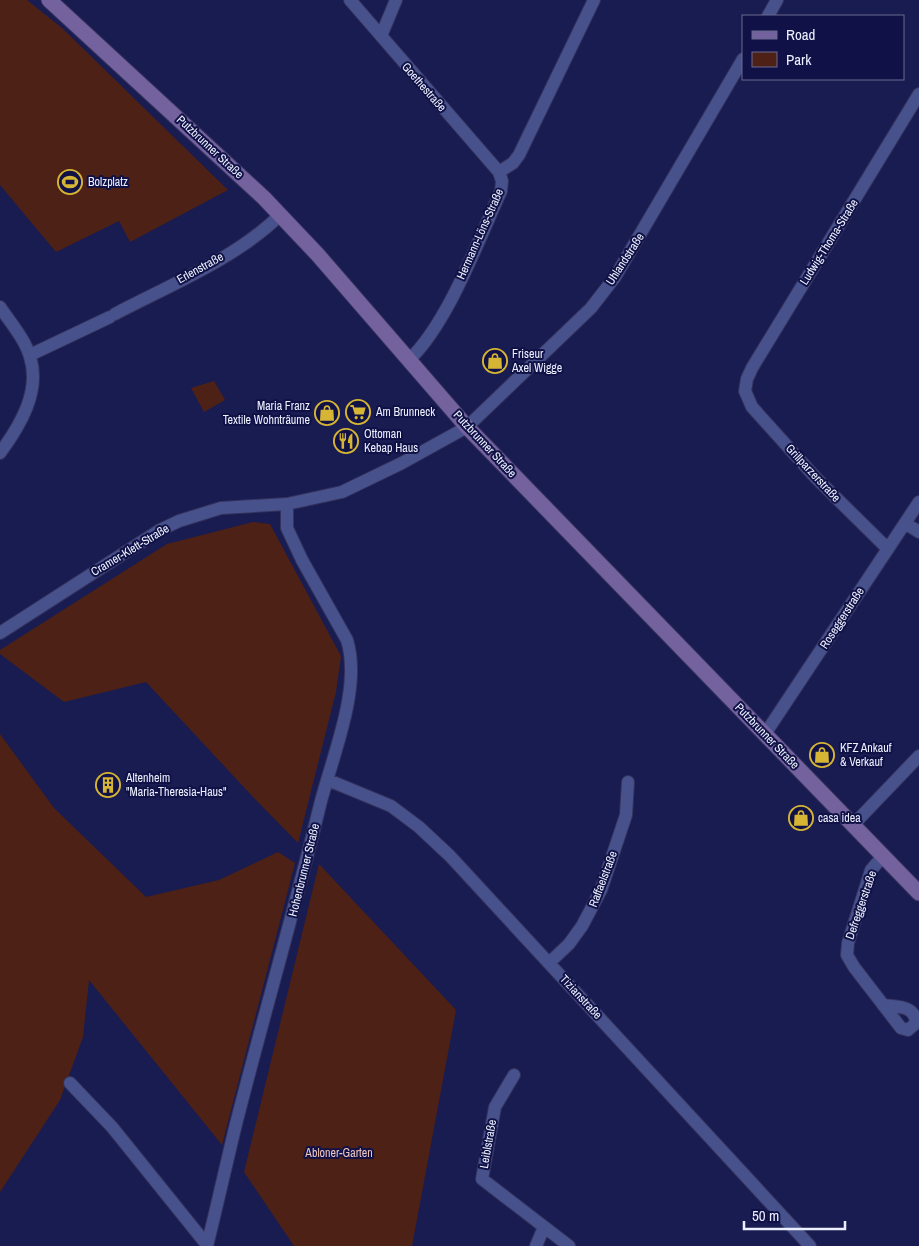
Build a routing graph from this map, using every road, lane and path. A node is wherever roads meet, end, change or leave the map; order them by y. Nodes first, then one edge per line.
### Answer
1 (49, 0) edge
2 (350, 0) edge
3 (396, 0) edge
4 (594, 0) edge
5 (777, 0) edge
6 (769, 15) edge
7 (381, 36) junction
8 (742, 61) edge
9 (919, 94) edge
10 (499, 172) junction
11 (280, 214) junction
12 (0, 307) edge
13 (30, 355) junction
14 (409, 360) junction
15 (745, 391) joint
16 (468, 427) junction
17 (0, 453) edge
18 (919, 502) edge
19 (287, 504) junction
20 (905, 523) junction
21 (919, 532) edge
22 (888, 549) junction
23 (0, 633) edge
24 (765, 734) junction
25 (919, 756) edge
26 (328, 780) junction
27 (628, 782) dead end
28 (854, 825) junction
29 (883, 856) junction
30 (919, 893) edge
31 (550, 962) junction
32 (883, 1005) dead end
33 (514, 1075) dead end
34 (70, 1083) dead end
35 (544, 1227) junction
36 (207, 1245) edge
37 (536, 1246) edge
38 (568, 1246) edge
39 (810, 1246) edge

1 - 11 main road, Putzbrunner Straße
2 - 7 street, Goethestraße
3 - 7 street
4 - 10 street, Hermann-Löns-Straße
5 - 6 street
7 - 10 street, Goethestraße
8 - 16 street, Uhlandstraße
9 - 15 street, Ludwig-Thoma-Straße
10 - 14 street, Hermann-Löns-Straße
11 - 13 street, Erlenstraße
11 - 14 main road, Putzbrunner Straße
12 - 13 street
13 - 17 street
14 - 16 main road, Putzbrunner Straße
15 - 22 street, Grillparzerstraße
16 - 19 street, Cramer-Klett-Straße
16 - 24 main road, Putzbrunner Straße
18 - 20 street, Roseggerstraße
19 - 23 street, Cramer-Klett-Straße
19 - 26 street, Hohenbrunner Straße
20 - 21 street
20 - 22 street, Roseggerstraße
22 - 24 street, Roseggerstraße
24 - 28 main road, Putzbrunner Straße
25 - 28 street
26 - 31 street, Tizianstraße
26 - 36 street, Hohenbrunner Straße
27 - 31 street, Raffaelstraße
28 - 29 main road, Putzbrunner Straße
29 - 30 main road, Putzbrunner Straße
29 - 32 street, Defreggerstraße
31 - 39 street, Tizianstraße
33 - 35 street, Leiblstraße
34 - 36 street, Hohenbrunner Straße
35 - 37 street
35 - 38 street

